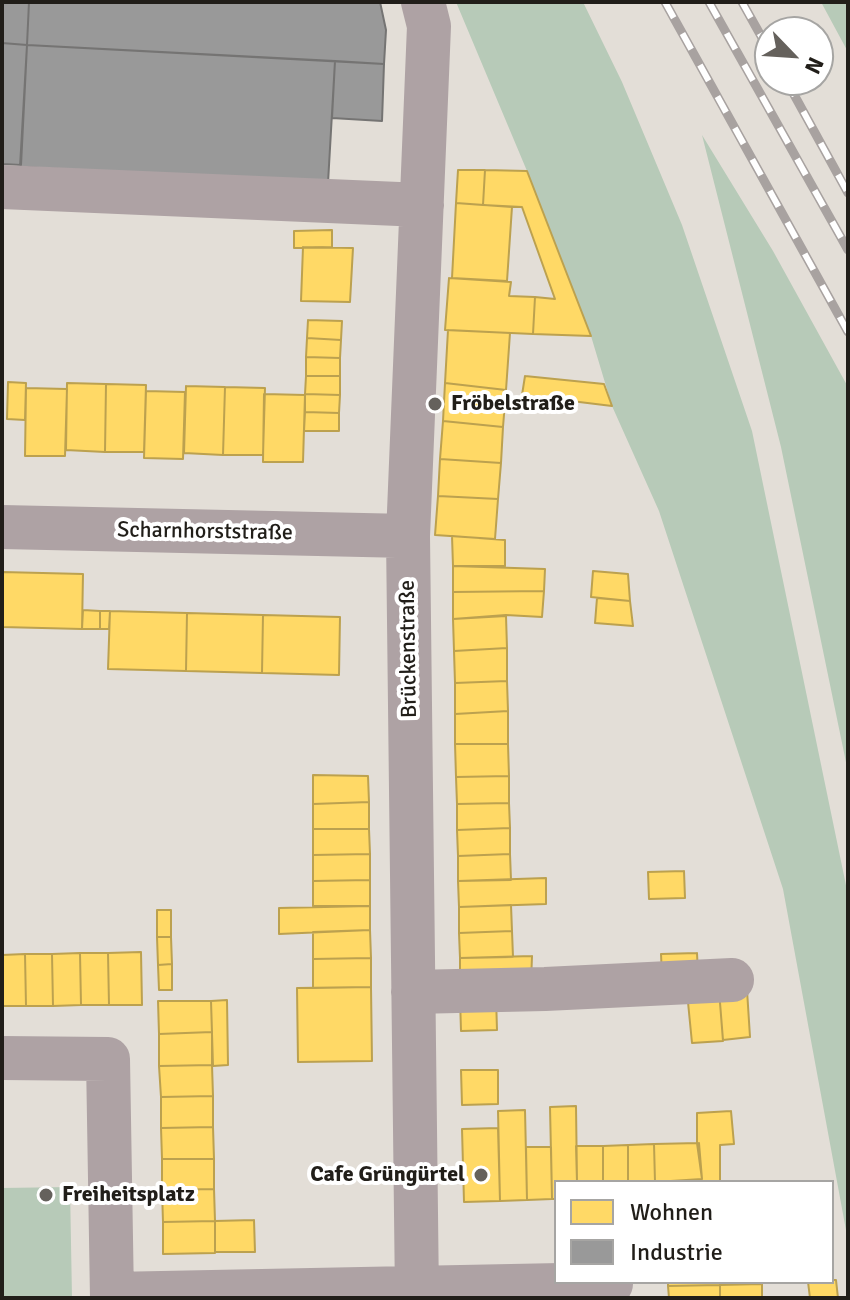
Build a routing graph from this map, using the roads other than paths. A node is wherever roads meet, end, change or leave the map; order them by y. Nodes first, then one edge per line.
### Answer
1 (423, 2) edge
2 (2, 187) edge
3 (422, 205) junction
4 (2, 527) edge
5 (408, 536) junction
6 (732, 980) dead end
7 (413, 992) junction
8 (2, 1058) edge
9 (611, 1284) dead end
10 (417, 1293) edge
11 (112, 1296) edge

1 - 3 street, Brückenstraße
2 - 3 street
3 - 5 street, Brückenstraße
4 - 5 street, Scharnhorststraße
5 - 7 street, Brückenstraße
6 - 7 street
7 - 10 street, Brückenstraße
8 - 11 street
9 - 10 street
10 - 11 street

